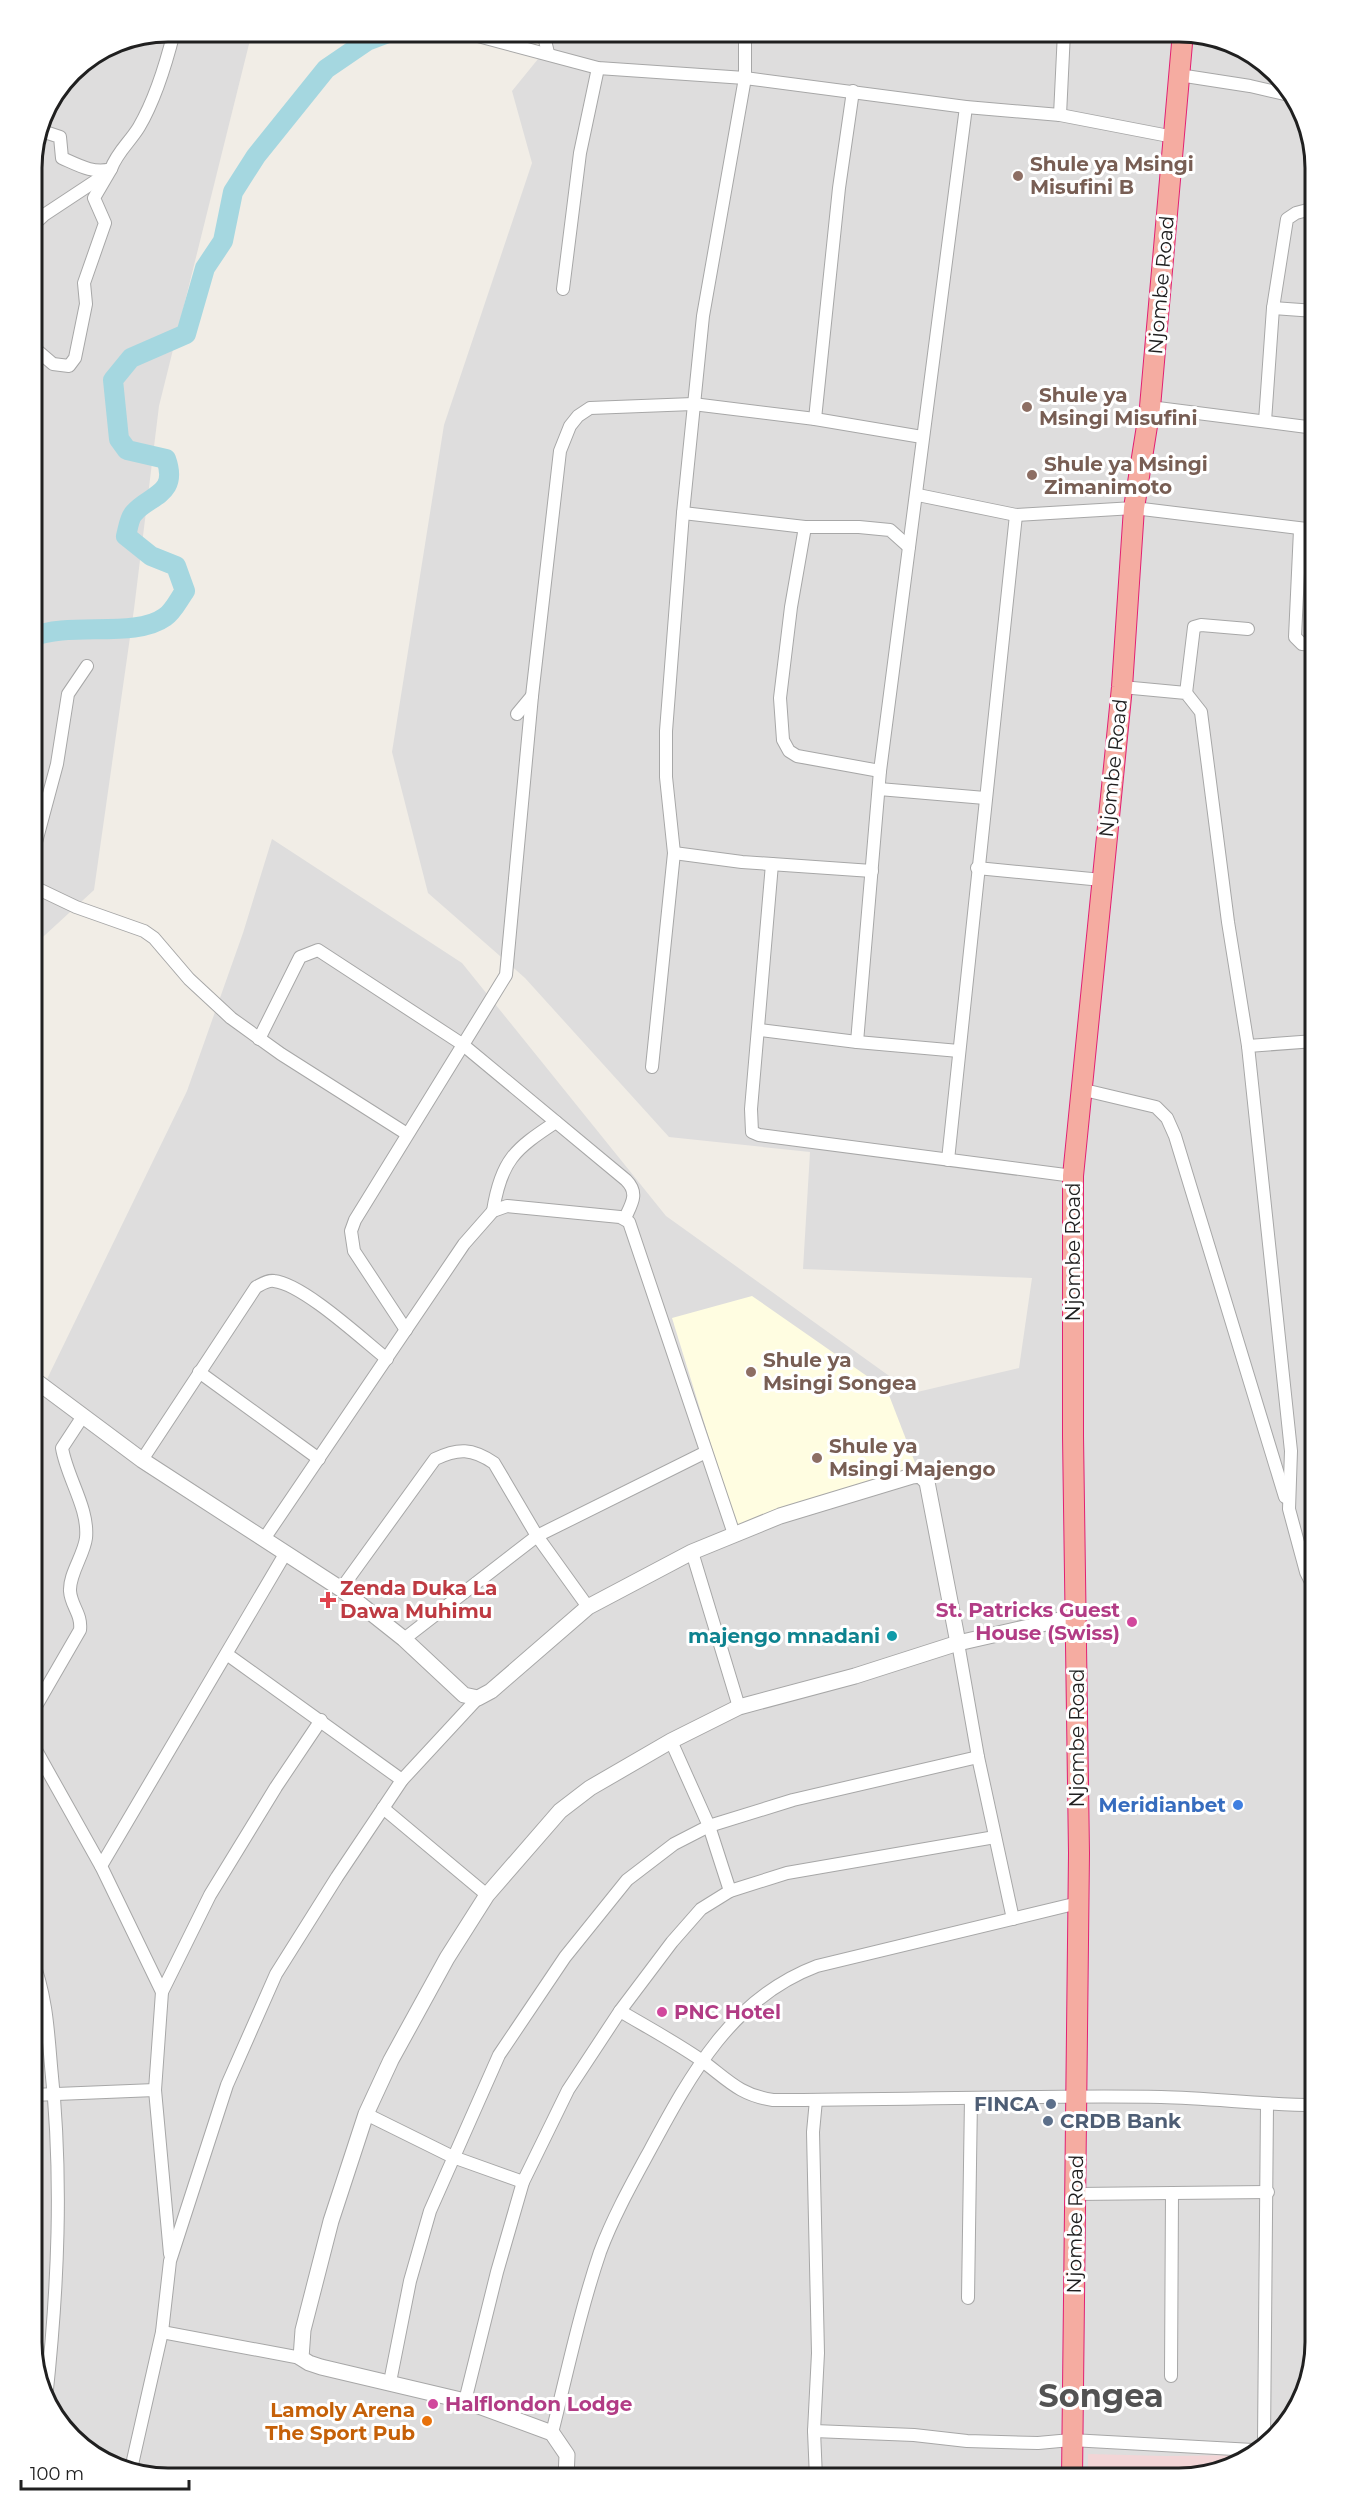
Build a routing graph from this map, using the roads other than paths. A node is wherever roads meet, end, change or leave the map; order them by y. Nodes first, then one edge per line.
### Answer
1 (172, 42) edge
2 (503, 42) edge
3 (545, 42) edge
4 (745, 42) edge
5 (1064, 42) edge
6 (1182, 42) edge
7 (548, 53) junction
8 (598, 68) junction
9 (1179, 75) junction
10 (745, 78) junction
11 (853, 91) junction
12 (1281, 93) edge
13 (966, 107) junction
14 (1060, 115) junction
15 (47, 133) edge
16 (1174, 137) junction
17 (111, 169) junction
18 (1305, 211) edge
19 (42, 217) edge
20 (563, 289) dead end
21 (1273, 308) junction
22 (1305, 310) edge
23 (42, 355) edge
24 (693, 405) junction
25 (1150, 407) junction
26 (815, 419) junction
27 (1264, 421) junction
28 (1305, 427) edge
29 (922, 438) junction
30 (918, 495) junction
31 (1134, 508) junction
32 (683, 513) junction
33 (1016, 515) junction
34 (805, 527) junction
35 (1300, 530) junction
36 (1305, 530) edge
37 (909, 546) junction
38 (1248, 628) dead end
39 (1305, 644) edge
40 (87, 666) dead end
41 (1122, 687) junction
42 (1186, 693) junction
43 (532, 696) junction
44 (517, 714) dead end
45 (880, 771) junction
46 (879, 789) junction
47 (985, 798) junction
48 (42, 820) edge
49 (674, 854) junction
50 (772, 864) junction
51 (977, 868) junction
52 (872, 871) junction
53 (1102, 880) junction
54 (42, 891) edge
55 (760, 1030) junction
56 (259, 1039) junction
57 (857, 1042) junction
58 (1305, 1043) edge
59 (462, 1044) junction
60 (1248, 1046) junction
61 (959, 1051) junction
62 (652, 1067) dead end
63 (1080, 1089) junction
64 (556, 1122) junction
65 (407, 1134) junction
66 (948, 1160) junction
67 (1074, 1176) junction
68 (493, 1211) junction
69 (625, 1218) junction
70 (406, 1330) junction
71 (387, 1359) junction
72 (199, 1372) junction
73 (42, 1386) edge
74 (82, 1416) junction
75 (706, 1452) junction
76 (319, 1459) junction
77 (142, 1460) junction
78 (1289, 1509) junction
79 (734, 1534) junction
80 (537, 1536) junction
81 (264, 1539) junction
82 (692, 1552) junction
83 (285, 1554) junction
84 (1305, 1568) edge
85 (341, 1589) junction
86 (588, 1607) junction
87 (1077, 1616) junction
88 (404, 1639) junction
89 (958, 1644) junction
90 (228, 1655) junction
91 (42, 1696) edge
92 (478, 1698) junction
93 (739, 1707) junction
94 (321, 1720) junction
95 (671, 1741) junction
96 (978, 1757) junction
97 (42, 1762) edge
98 (402, 1780) junction
99 (383, 1808) junction
100 (709, 1826) junction
101 (995, 1837) junction
102 (102, 1866) junction
103 (730, 1891) junction
104 (487, 1895) junction
105 (1078, 1903) junction
106 (1013, 1920) junction
107 (42, 1992) edge
108 (162, 1992) junction
109 (620, 2011) junction
110 (700, 2060) junction
111 (155, 2090) junction
112 (54, 2094) junction
113 (42, 2095) edge
114 (1077, 2097) junction
115 (971, 2098) junction
116 (816, 2100) junction
117 (1267, 2105) junction
118 (1305, 2105) edge
119 (366, 2114) junction
120 (453, 2157) junction
121 (523, 2182) junction
122 (1268, 2192) junction
123 (1172, 2193) junction
124 (1076, 2194) junction
125 (170, 2261) junction
126 (968, 2298) dead end
127 (162, 2332) junction
128 (301, 2358) junction
129 (1171, 2376) dead end
130 (48, 2379) edge
131 (390, 2382) junction
132 (465, 2401) junction
133 (814, 2431) junction
134 (552, 2433) junction
135 (1264, 2435) edge
136 (1071, 2440) junction
137 (1245, 2450) edge
138 (132, 2462) edge
139 (566, 2468) edge
140 (816, 2468) edge
141 (1072, 2468) edge

1 - 17 street
2 - 7 street
3 - 7 street
4 - 10 street
5 - 14 street
6 - 9 highway, Njombe Road
7 - 8 street
8 - 10 street
8 - 20 street
9 - 12 street
9 - 16 highway, Njombe Road
10 - 11 street
10 - 24 street
11 - 13 street
11 - 26 street
13 - 14 street
13 - 29 street
14 - 16 street
15 - 17 street
16 - 25 highway, Njombe Road
17 - 19 street
17 - 23 street
18 - 21 street
21 - 22 street
21 - 27 street
24 - 26 street
24 - 32 street
24 - 43 street
25 - 27 street
25 - 31 highway, Njombe Road
26 - 29 street
27 - 28 street
29 - 30 street
30 - 33 street
30 - 37 street
31 - 33 street
31 - 35 street
31 - 41 highway, Njombe Road
32 - 34 street
32 - 49 street
33 - 47 street
34 - 37 street
34 - 45 street
35 - 36 street
35 - 39 street
37 - 45 street
38 - 42 street
40 - 48 street
41 - 42 street
41 - 53 highway, Njombe Road
42 - 60 street
43 - 44 street
43 - 59 street
45 - 46 street
46 - 47 street
46 - 52 street
47 - 51 street
49 - 50 street
49 - 62 street
50 - 52 street
50 - 55 street
51 - 53 street
51 - 61 street
52 - 57 street
53 - 63 highway, Njombe Road
54 - 56 street
55 - 57 street
55 - 66 street
56 - 59 street
56 - 65 street
57 - 61 street
58 - 60 street
59 - 64 street
59 - 65 street
60 - 78 street
61 - 66 street
63 - 67 highway, Njombe Road
63 - 78 street
64 - 68 street
64 - 69 street
65 - 70 street
66 - 67 street
67 - 87 highway, Njombe Road
68 - 69 street
68 - 70 street
69 - 75 street
70 - 71 street
71 - 72 street
71 - 76 street
72 - 76 street
72 - 77 street
73 - 74 street
74 - 77 street
74 - 91 street
75 - 79 street
75 - 80 street
76 - 81 street
77 - 81 street
78 - 84 street
79 - 82 street
79 - 89 street
80 - 85 street
80 - 86 street
80 - 88 street
81 - 83 street
82 - 86 street
82 - 93 street
83 - 85 street
83 - 90 street
85 - 88 street
86 - 92 street
87 - 89 street
87 - 105 highway, Njombe Road
88 - 92 street
89 - 93 street
89 - 96 street
90 - 94 street
90 - 102 street
92 - 98 street
93 - 95 street
94 - 98 street
94 - 108 street
95 - 100 street
95 - 104 street
96 - 100 street
96 - 101 street
97 - 102 street
98 - 99 street
99 - 104 street
99 - 125 street
100 - 103 street
100 - 120 street
101 - 103 street
101 - 106 street
102 - 108 street
103 - 109 street
104 - 119 street
105 - 106 street
105 - 114 highway, Njombe Road
106 - 110 street
107 - 112 street
108 - 111 street
109 - 110 street
109 - 121 street
110 - 116 street
110 - 134 street
111 - 112 street
111 - 125 street
112 - 113 street
112 - 130 street
114 - 115 street
114 - 117 street
114 - 124 highway, Njombe Road
115 - 116 street
115 - 126 street
116 - 133 street
117 - 118 street
117 - 122 street
119 - 120 street
119 - 128 street
120 - 121 street
120 - 131 street
121 - 132 street
122 - 123 street
122 - 135 street
123 - 124 street
123 - 129 street
124 - 136 highway, Njombe Road
125 - 127 street
127 - 128 street
127 - 138 street
128 - 131 street
131 - 132 street
132 - 134 street
133 - 136 street
133 - 140 street
134 - 139 street
136 - 137 street
136 - 141 highway, Njombe Road

